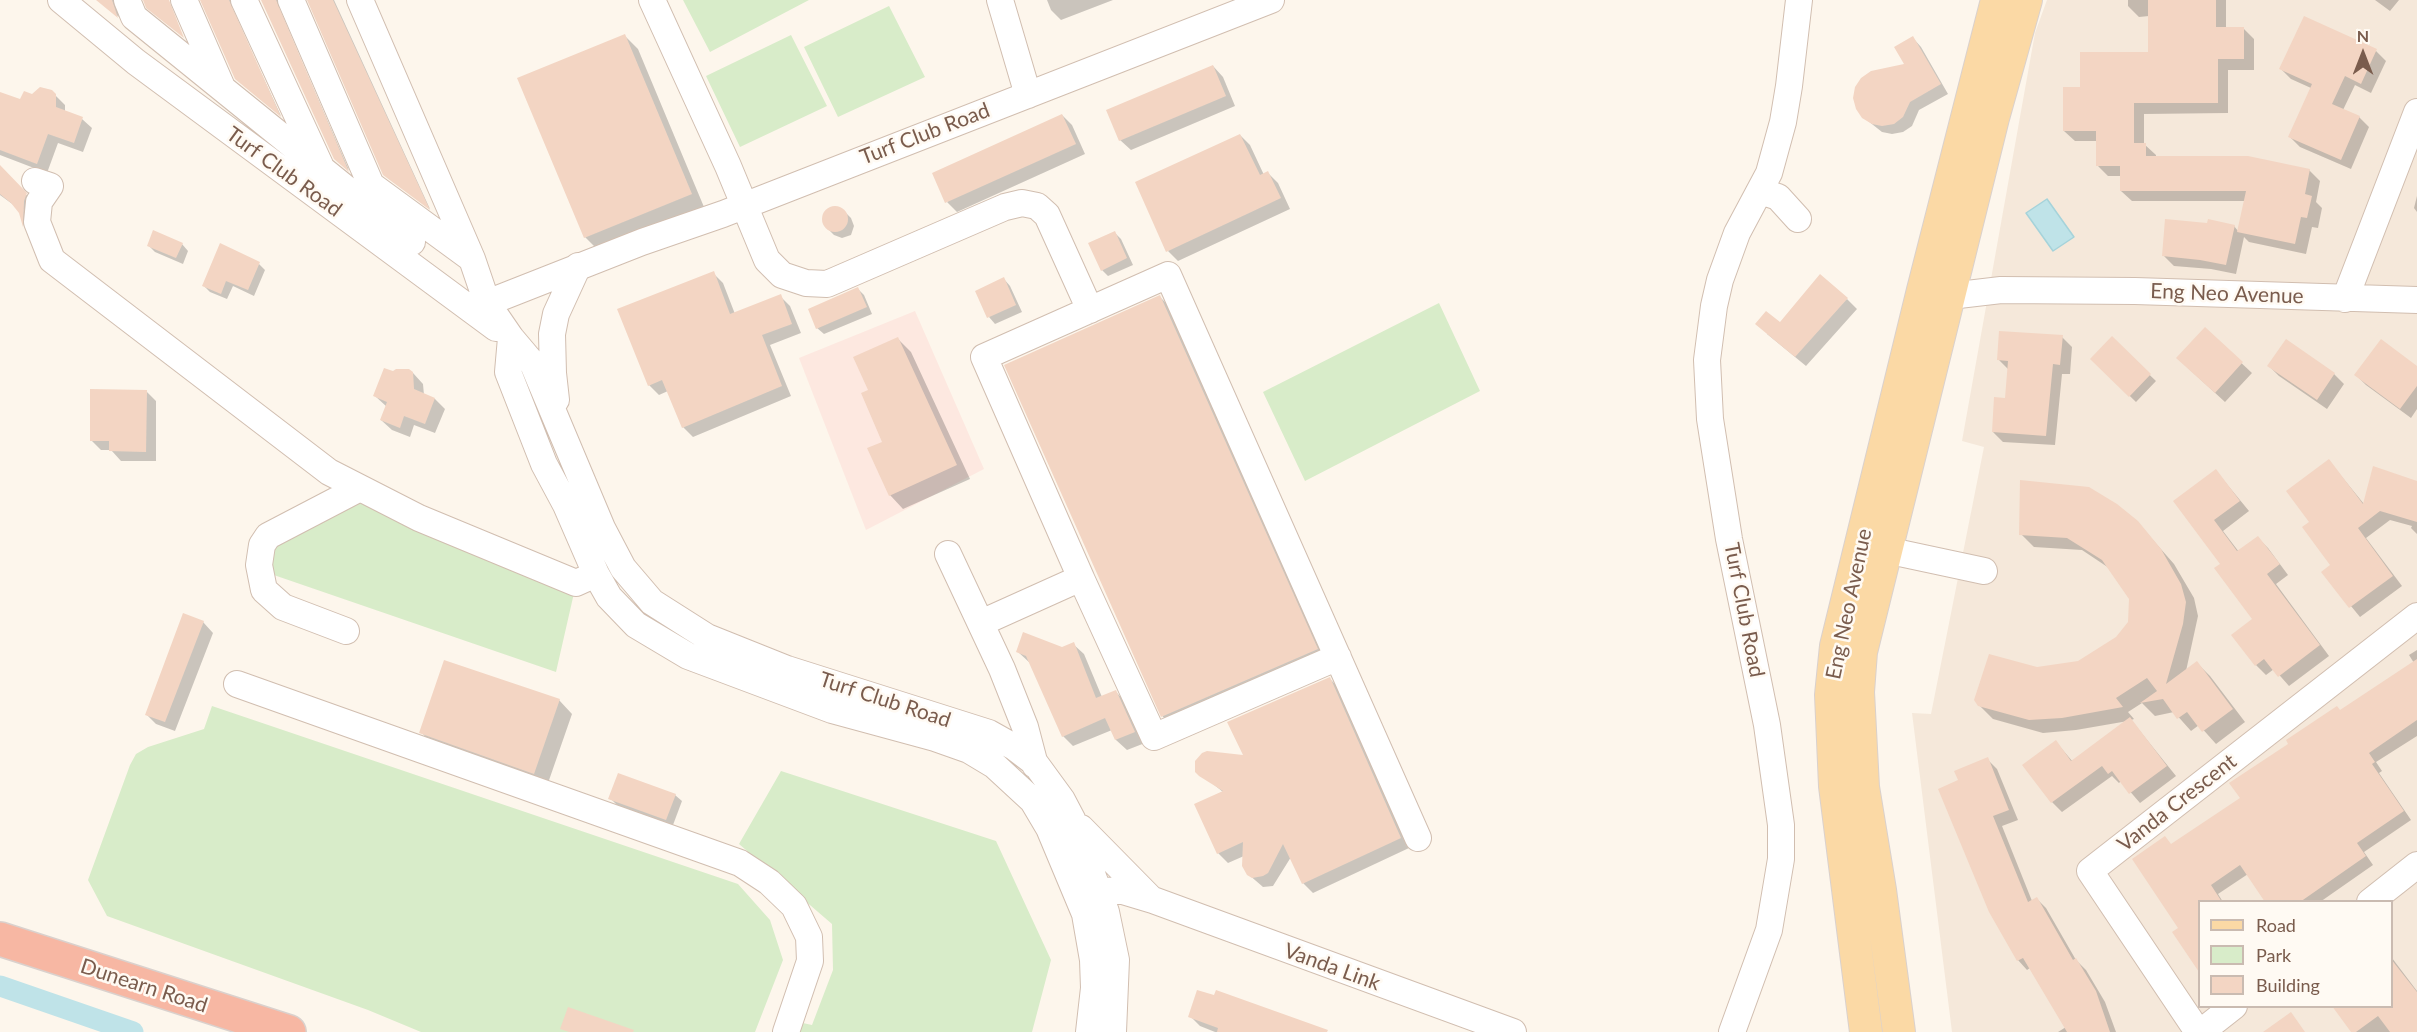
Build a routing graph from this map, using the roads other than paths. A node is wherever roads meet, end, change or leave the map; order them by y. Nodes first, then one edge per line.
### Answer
1 (61, 0) edge
2 (127, 0) edge
3 (184, 0) edge
4 (244, 0) edge
5 (291, 0) edge
6 (360, 0) edge
7 (652, 0) edge
8 (1000, 0) edge
9 (1271, 0) edge
10 (1799, 0) edge
11 (1997, 0) edge
12 (2026, 0) edge
13 (222, 89) junction
14 (1028, 95) junction
15 (2417, 112) edge
16 (323, 171) junction
17 (35, 181) dead end
18 (1760, 190) junction
19 (744, 206) junction
20 (1798, 219) dead end
21 (412, 242) dead end
22 (472, 259) junction
23 (578, 266) junction
24 (1939, 283) junction
25 (2345, 299) junction
26 (2417, 300) edge
27 (487, 303) junction
28 (1090, 310) junction
29 (511, 338) junction
30 (560, 430) junction
31 (534, 439) junction
32 (360, 488) junction
33 (1874, 548) junction
34 (948, 554) dead end
35 (1984, 571) dead end
36 (596, 574) junction
37 (1081, 578) junction
38 (2417, 616) edge
39 (981, 623) junction
40 (346, 631) dead end
41 (1338, 657) junction
42 (237, 684) dead end
43 (1035, 763) junction
44 (1033, 801) junction
45 (1072, 819) junction
46 (1418, 838) dead end
47 (2417, 866) edge
48 (1087, 889) junction
49 (1153, 900) junction
50 (2373, 900) edge
51 (0, 939) edge
52 (2231, 1008) edge
53 (289, 1032) edge
54 (786, 1032) edge
55 (1089, 1032) edge
56 (1113, 1032) edge
57 (1513, 1032) edge
58 (1732, 1032) edge
59 (1866, 1032) edge
60 (1899, 1032) edge
61 (2199, 1032) edge

1 - 29 street, Turf Club Road
2 - 13 street
3 - 13 street
4 - 16 street
5 - 22 street
6 - 22 street, Turf Club Road
7 - 19 street
8 - 14 street
9 - 14 street, Turf Club Road
10 - 18 street, Turf Club Road
11 - 24 main road, Eng Neo Avenue
12 - 24 main road, Eng Neo Avenue
13 - 16 street
14 - 19 street, Turf Club Road
15 - 25 street
16 - 21 street
17 - 32 street
18 - 20 street
18 - 58 street, Turf Club Road
19 - 23 street, Turf Club Road
19 - 28 street
22 - 27 street, Turf Club Road
23 - 27 street, Turf Club Road
23 - 30 street, Turf Club Road
24 - 25 street, Eng Neo Avenue
24 - 33 main road, Eng Neo Avenue
25 - 26 street, Eng Neo Avenue
27 - 29 street, Turf Club Road
28 - 37 street
28 - 41 street
29 - 30 street, Turf Club Road
29 - 31 street, Turf Club Road
30 - 31 street
30 - 43 street, Turf Club Road
31 - 36 street, Turf Club Road
32 - 36 street
32 - 40 street
33 - 35 street
33 - 59 main road, Eng Neo Avenue
33 - 60 main road, Eng Neo Avenue
34 - 39 street
36 - 44 street, Turf Club Road
37 - 39 street
37 - 41 street
38 - 61 street, Vanda Crescent
39 - 43 street
41 - 46 street
42 - 54 street
43 - 44 street
43 - 45 street, Turf Club Road
44 - 48 street, Turf Club Road
45 - 48 street, Turf Club Road
45 - 49 street, Vanda Link
47 - 50 street
48 - 49 street, Vanda Link
48 - 55 street, Turf Club Road
48 - 56 street, Turf Club Road
49 - 57 street, Vanda Link
51 - 53 highway, Dunearn Road
52 - 61 street

